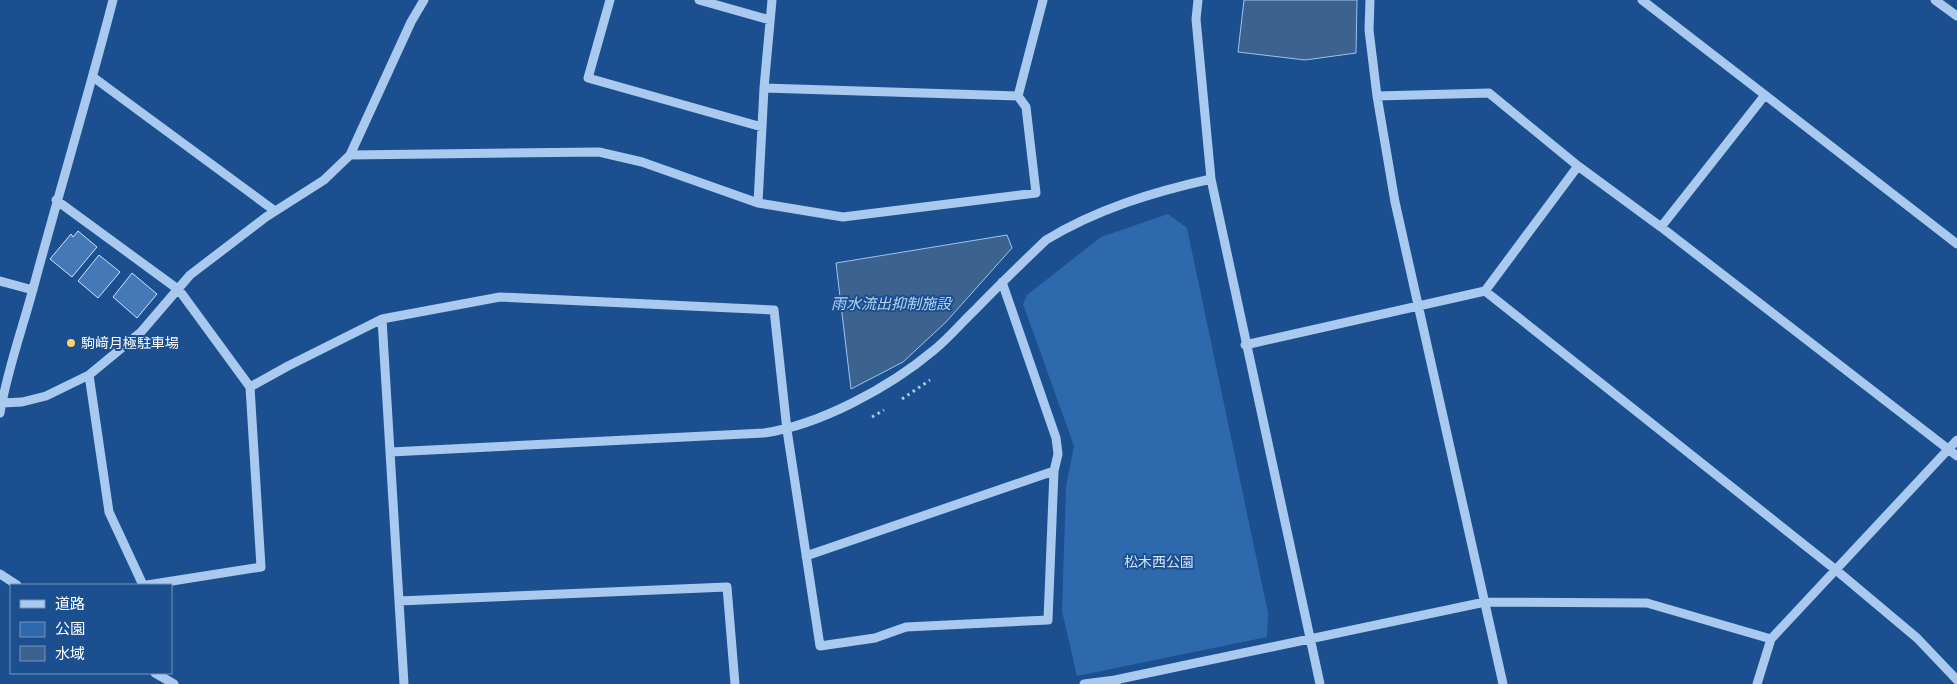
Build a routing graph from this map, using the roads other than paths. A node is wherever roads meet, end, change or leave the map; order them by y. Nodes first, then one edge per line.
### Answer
1 (113, 0) edge
2 (424, 0) edge
3 (610, 0) edge
4 (700, 0) edge
5 (772, 0) edge
6 (1043, 0) edge
7 (1198, 0) edge
8 (1370, 0) edge
9 (1642, 0) edge
10 (1935, 0) edge
11 (1957, 16) edge
12 (770, 20) junction
13 (93, 77) junction
14 (764, 88) junction
15 (1765, 95) junction
16 (1018, 96) junction
17 (1376, 96) junction
18 (762, 127) junction
19 (350, 155) junction
20 (1578, 166) junction
21 (1211, 178) junction
22 (56, 200) junction
23 (758, 203) junction
24 (275, 211) junction
25 (1661, 227) junction
26 (1957, 244) edge
27 (0, 281) edge
28 (1002, 282) junction
29 (33, 290) junction
30 (179, 290) junction
31 (1486, 291) junction
32 (1420, 307) junction
33 (382, 319) junction
34 (1245, 344) junction
35 (89, 375) junction
36 (250, 387) junction
37 (2, 403) junction
38 (0, 413) edge
39 (788, 430) junction
40 (1957, 440) edge
41 (391, 452) junction
42 (1953, 453) edge
43 (1054, 471) junction
44 (806, 556) junction
45 (1836, 570) junction
46 (0, 574) edge
47 (15, 584) edge
48 (145, 584) edge
49 (151, 584) edge
50 (399, 601) junction
51 (1485, 602) junction
52 (1771, 639) junction
53 (1311, 640) junction
54 (156, 674) edge
55 (1957, 680) edge
56 (1116, 682) edge
57 (174, 684) edge
58 (404, 684) edge
59 (735, 684) edge
60 (1084, 684) edge
61 (1320, 684) edge
62 (1503, 684) edge
63 (1757, 684) edge

1 - 13 street
2 - 19 street
3 - 18 street
4 - 12 street
5 - 12 street
6 - 16 street
7 - 21 street
8 - 17 street
9 - 15 street
10 - 11 street
12 - 14 street
13 - 22 street
13 - 24 street
14 - 16 street
14 - 18 street
15 - 25 street
15 - 26 street
16 - 23 street
17 - 20 street
17 - 32 street
18 - 23 street
19 - 23 street
19 - 24 street
20 - 25 street
20 - 31 street
21 - 28 street
21 - 34 street
22 - 29 street
22 - 30 street
24 - 30 street
25 - 42 street
27 - 29 street
28 - 39 street
28 - 43 street
29 - 37 street
30 - 35 street
30 - 36 street
31 - 32 street
31 - 45 street
32 - 34 street
32 - 51 street
33 - 36 street
33 - 39 street
33 - 41 street
34 - 53 street
35 - 37 street
35 - 48 street
36 - 49 street
37 - 38 street
39 - 41 street
39 - 44 street
40 - 42 street
41 - 50 street
42 - 45 street
43 - 44 street
43 - 44 street
45 - 52 street
45 - 55 street
46 - 47 street
50 - 58 street
50 - 59 street
51 - 52 street
51 - 53 street
51 - 62 street
52 - 63 street
53 - 56 street
53 - 61 street
54 - 57 street
56 - 60 street

